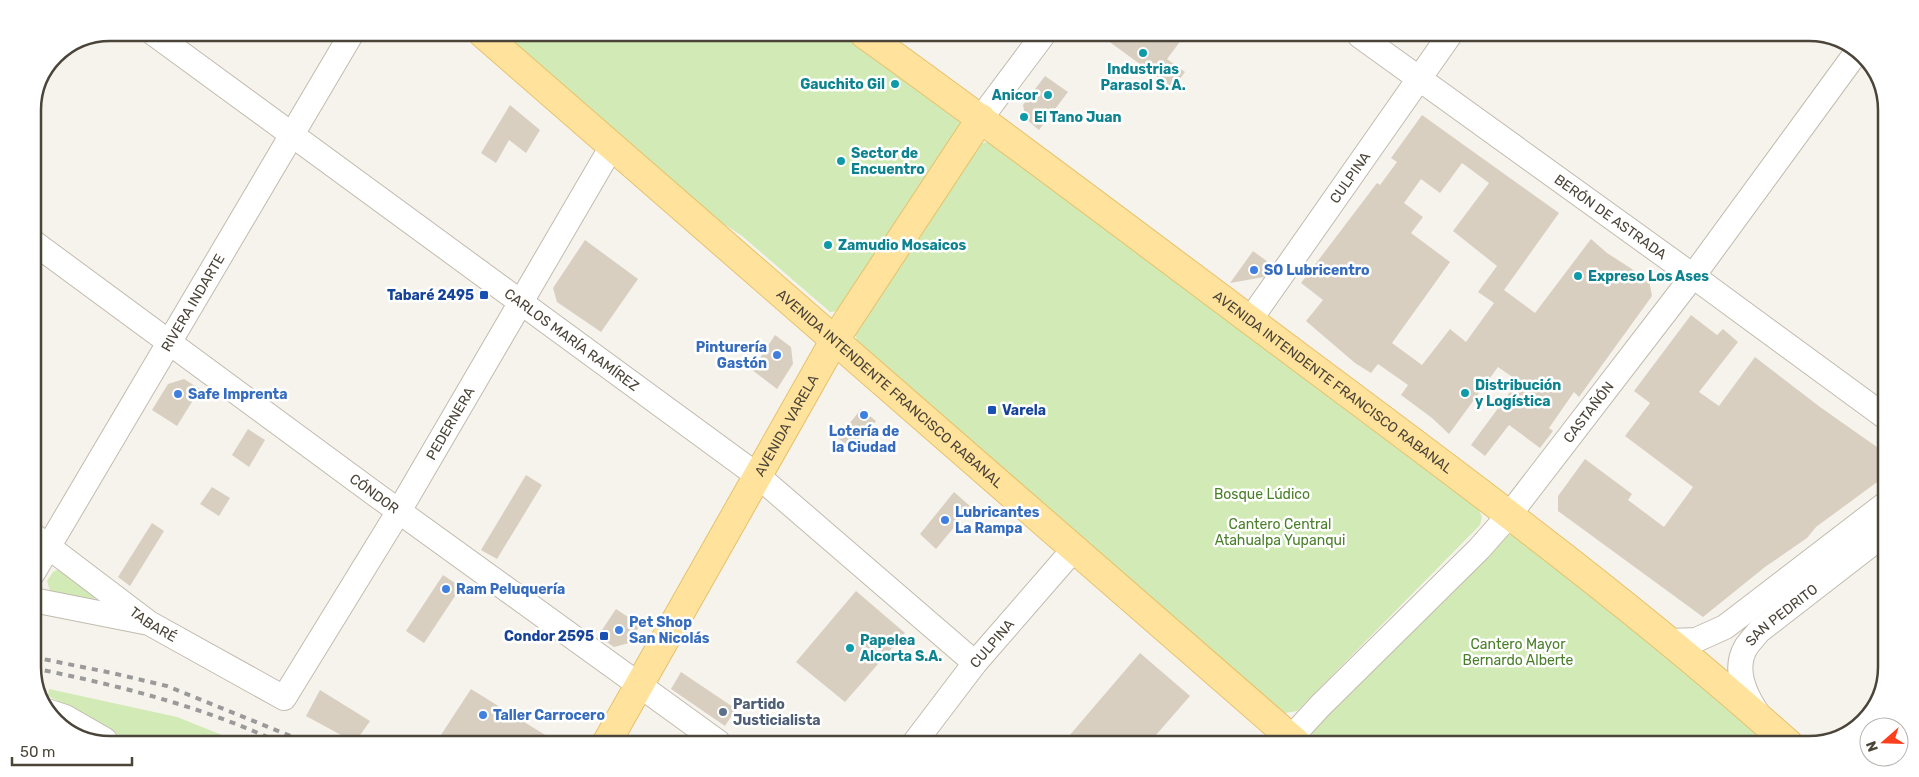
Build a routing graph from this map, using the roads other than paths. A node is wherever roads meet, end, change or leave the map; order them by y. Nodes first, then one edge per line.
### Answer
1 (164, 41) edge
2 (347, 41) edge
3 (491, 41) edge
4 (874, 41) edge
5 (1038, 41) edge
6 (1367, 41) edge
7 (1445, 41) edge
8 (1853, 58) edge
9 (1419, 77) junction
10 (981, 118) junction
11 (292, 134) junction
12 (612, 146) junction
13 (41, 248) edge
14 (1693, 276) junction
15 (522, 303) junction
16 (1250, 320) junction
17 (834, 341) junction
18 (168, 343) junction
19 (1878, 412) edge
20 (758, 476) junction
21 (1878, 510) edge
22 (399, 511) junction
23 (1510, 514) junction
24 (41, 538) edge
25 (1878, 539) edge
26 (41, 541) edge
27 (1074, 550) junction
28 (41, 602) edge
29 (149, 623) junction
30 (1670, 641) junction
31 (975, 663) junction
32 (638, 685) junction
33 (284, 698) joint
34 (62, 715) edge
35 (1764, 721) junction
36 (94, 733) edge
37 (610, 736) edge
38 (710, 736) edge
39 (920, 736) edge
40 (1285, 736) edge
41 (1296, 736) edge
42 (1781, 736) edge

1 - 11 street, CARLOS MARÍA RAMÍREZ
2 - 11 street, RIVERA INDARTE
3 - 12 main road, AVENIDA INTENDENTE FRANCISCO RABANAL
4 - 10 main road, AVENIDA INTENDENTE FRANCISCO RABANAL
5 - 10 street
6 - 9 street, BERÓN DE ASTRADA
7 - 9 street, CULPINA
8 - 14 street, CASTAÑÓN
9 - 14 street, BERÓN DE ASTRADA
9 - 16 street, CULPINA
10 - 16 main road, AVENIDA INTENDENTE FRANCISCO RABANAL
10 - 17 main road, AVENIDA VARELA
11 - 15 street, CARLOS MARÍA RAMÍREZ
11 - 18 street, RIVERA INDARTE
12 - 15 street, PEDERNERA
12 - 17 main road, AVENIDA INTENDENTE FRANCISCO RABANAL
13 - 18 street, CÓNDOR
14 - 19 street, BERÓN DE ASTRADA
14 - 23 street, CASTAÑÓN
15 - 20 street, CARLOS MARÍA RAMÍREZ
15 - 22 street, PEDERNERA
16 - 23 main road, AVENIDA INTENDENTE FRANCISCO RABANAL
17 - 20 main road, AVENIDA VARELA
17 - 27 main road, AVENIDA INTENDENTE FRANCISCO RABANAL
18 - 22 street, CÓNDOR
18 - 24 street, RIVERA INDARTE
20 - 31 street, CARLOS MARÍA RAMÍREZ
20 - 32 main road, AVENIDA VARELA
21 - 30 street, SAN PEDRITO
22 - 32 street, CÓNDOR
22 - 33 street, PEDERNERA
23 - 30 main road, AVENIDA INTENDENTE FRANCISCO RABANAL
23 - 41 street, CASTAÑÓN
25 - 35 street, SAN PEDRITO
26 - 29 street, TABARÉ
27 - 31 street, CULPINA
27 - 40 main road, AVENIDA INTENDENTE FRANCISCO RABANAL
28 - 29 street
29 - 33 street, TABARÉ
30 - 35 main road, AVENIDA INTENDENTE FRANCISCO RABANAL
31 - 39 street, CULPINA
32 - 37 main road, AVENIDA VARELA
32 - 38 street, CÓNDOR
34 - 36 street
35 - 42 main road, AVENIDA INTENDENTE FRANCISCO RABANAL

